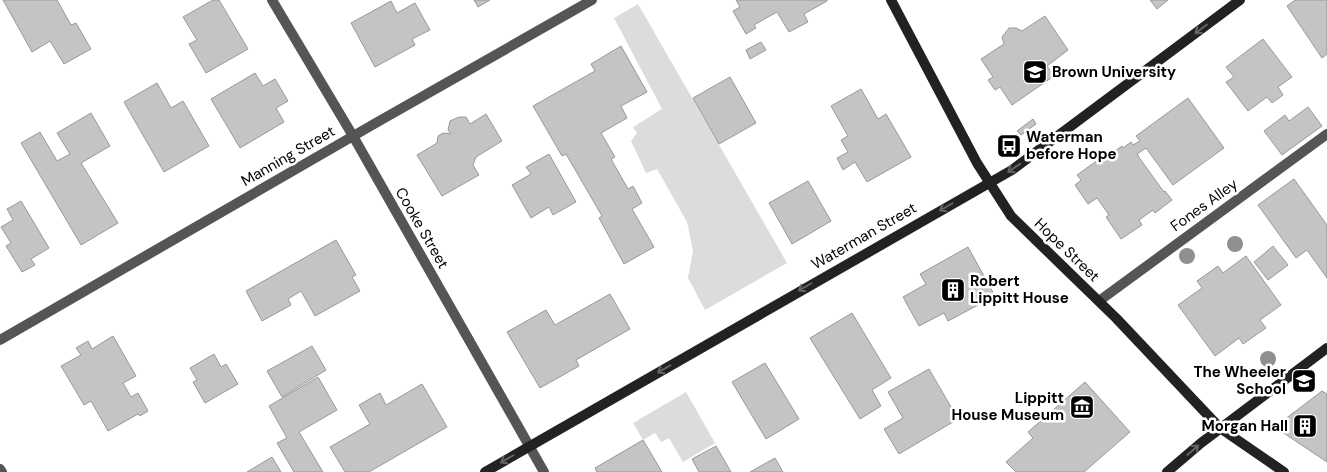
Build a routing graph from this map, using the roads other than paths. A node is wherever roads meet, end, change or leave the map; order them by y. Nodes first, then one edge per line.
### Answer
1 (272, 0) edge
2 (592, 0) edge
3 (891, 0) edge
4 (1240, 0) edge
5 (1327, 134) edge
6 (353, 136) junction
7 (989, 183) junction
8 (1098, 301) junction
9 (0, 340) edge
10 (1327, 348) edge
11 (1220, 428) junction
12 (530, 446) junction
13 (485, 472) edge
14 (544, 472) edge
15 (1167, 472) edge
16 (1284, 472) edge

1 - 6 street, Cooke Street
2 - 6 street, Manning Street
3 - 7 main road, Hope Street
4 -> 7 main road, Waterman Street
5 - 8 street, Fones Alley
6 - 9 street, Manning Street
6 - 12 street, Cooke Street
7 - 8 main road, Hope Street
7 -> 12 main road, Waterman Street
8 - 11 main road, Hope Street
10 - 11 main road
15 -> 11 main road
11 - 16 main road, Hope Street
12 -> 13 main road, Waterman Street
12 - 14 street, Cooke Street

